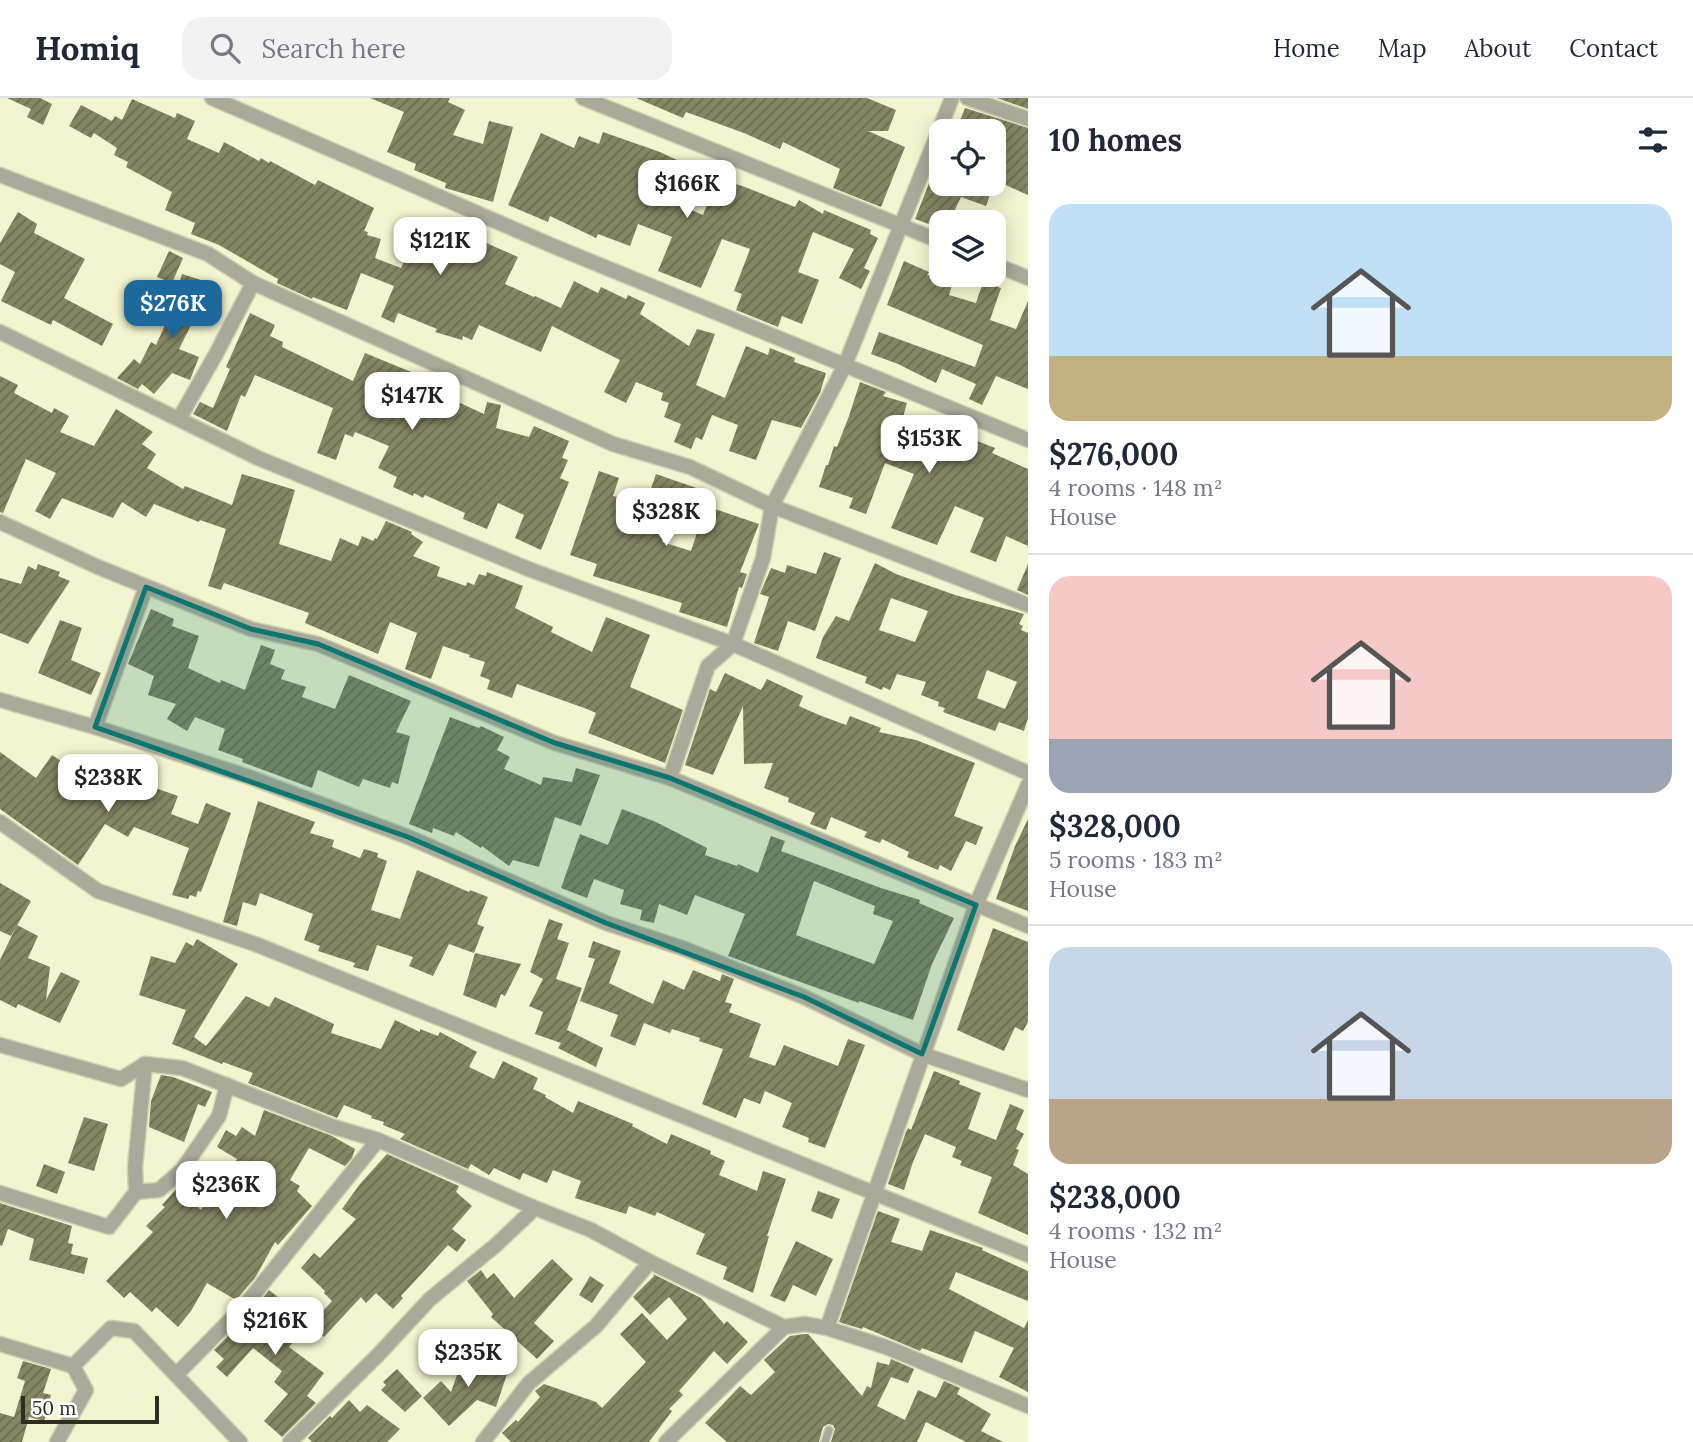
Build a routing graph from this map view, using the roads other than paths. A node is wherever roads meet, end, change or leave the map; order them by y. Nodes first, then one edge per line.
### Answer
1 (212, 98) edge
2 (583, 98) edge
3 (952, 98) edge
4 (967, 98) edge
5 (1028, 119) edge
6 (0, 175) edge
7 (900, 224) junction
8 (929, 236) edge
9 (1006, 269) edge
10 (1028, 278) edge
11 (253, 283) junction
12 (0, 332) edge
13 (845, 365) junction
14 (179, 419) junction
15 (1028, 440) edge
16 (772, 506) junction
17 (0, 522) edge
18 (146, 587) junction
19 (1028, 605) edge
20 (733, 644) junction
21 (0, 700) edge
22 (95, 727) junction
23 (1028, 773) edge
24 (670, 778) junction
25 (1028, 785) edge
26 (0, 822) edge
27 (976, 905) junction
28 (1028, 926) edge
29 (0, 1045) edge
30 (922, 1054) junction
31 (145, 1064) junction
32 (228, 1086) junction
33 (1028, 1090) edge
34 (378, 1140) junction
35 (136, 1192) junction
36 (0, 1193) edge
37 (873, 1194) junction
38 (534, 1208) junction
39 (1028, 1255) edge
40 (650, 1262) junction
41 (784, 1327) junction
42 (827, 1328) junction
43 (0, 1344) edge
44 (73, 1366) junction
45 (176, 1375) junction
46 (1028, 1406) edge
47 (829, 1430) dead end
48 (57, 1442) edge
49 (240, 1442) edge
50 (290, 1442) edge
51 (483, 1442) edge
52 (666, 1442) edge
53 (825, 1442) edge

1 - 13 street
2 - 7 street
3 - 7 street
4 - 5 street
6 - 11 street
7 - 8 street
7 - 13 street
9 - 10 street
11 - 14 street
11 - 16 street
12 - 14 street
13 - 15 street
13 - 16 street
14 - 20 street
16 - 19 street
16 - 20 street
17 - 18 street
18 - 22 street
18 - 24 street
20 - 23 street
20 - 24 street
21 - 22 street
22 - 30 street
24 - 27 street
25 - 27 street
26 - 37 street
27 - 28 street
27 - 30 street
29 - 31 street
30 - 33 street
30 - 37 street
31 - 32 street
31 - 35 street
32 - 34 street
32 - 35 street
34 - 38 street
34 - 45 street
35 - 36 street
37 - 39 street
37 - 42 street
38 - 40 street
38 - 50 street
40 - 41 street
40 - 51 street
41 - 42 street
41 - 52 street
42 - 46 street
43 - 44 street
44 - 45 street
44 - 48 street
45 - 49 street
47 - 53 lane

